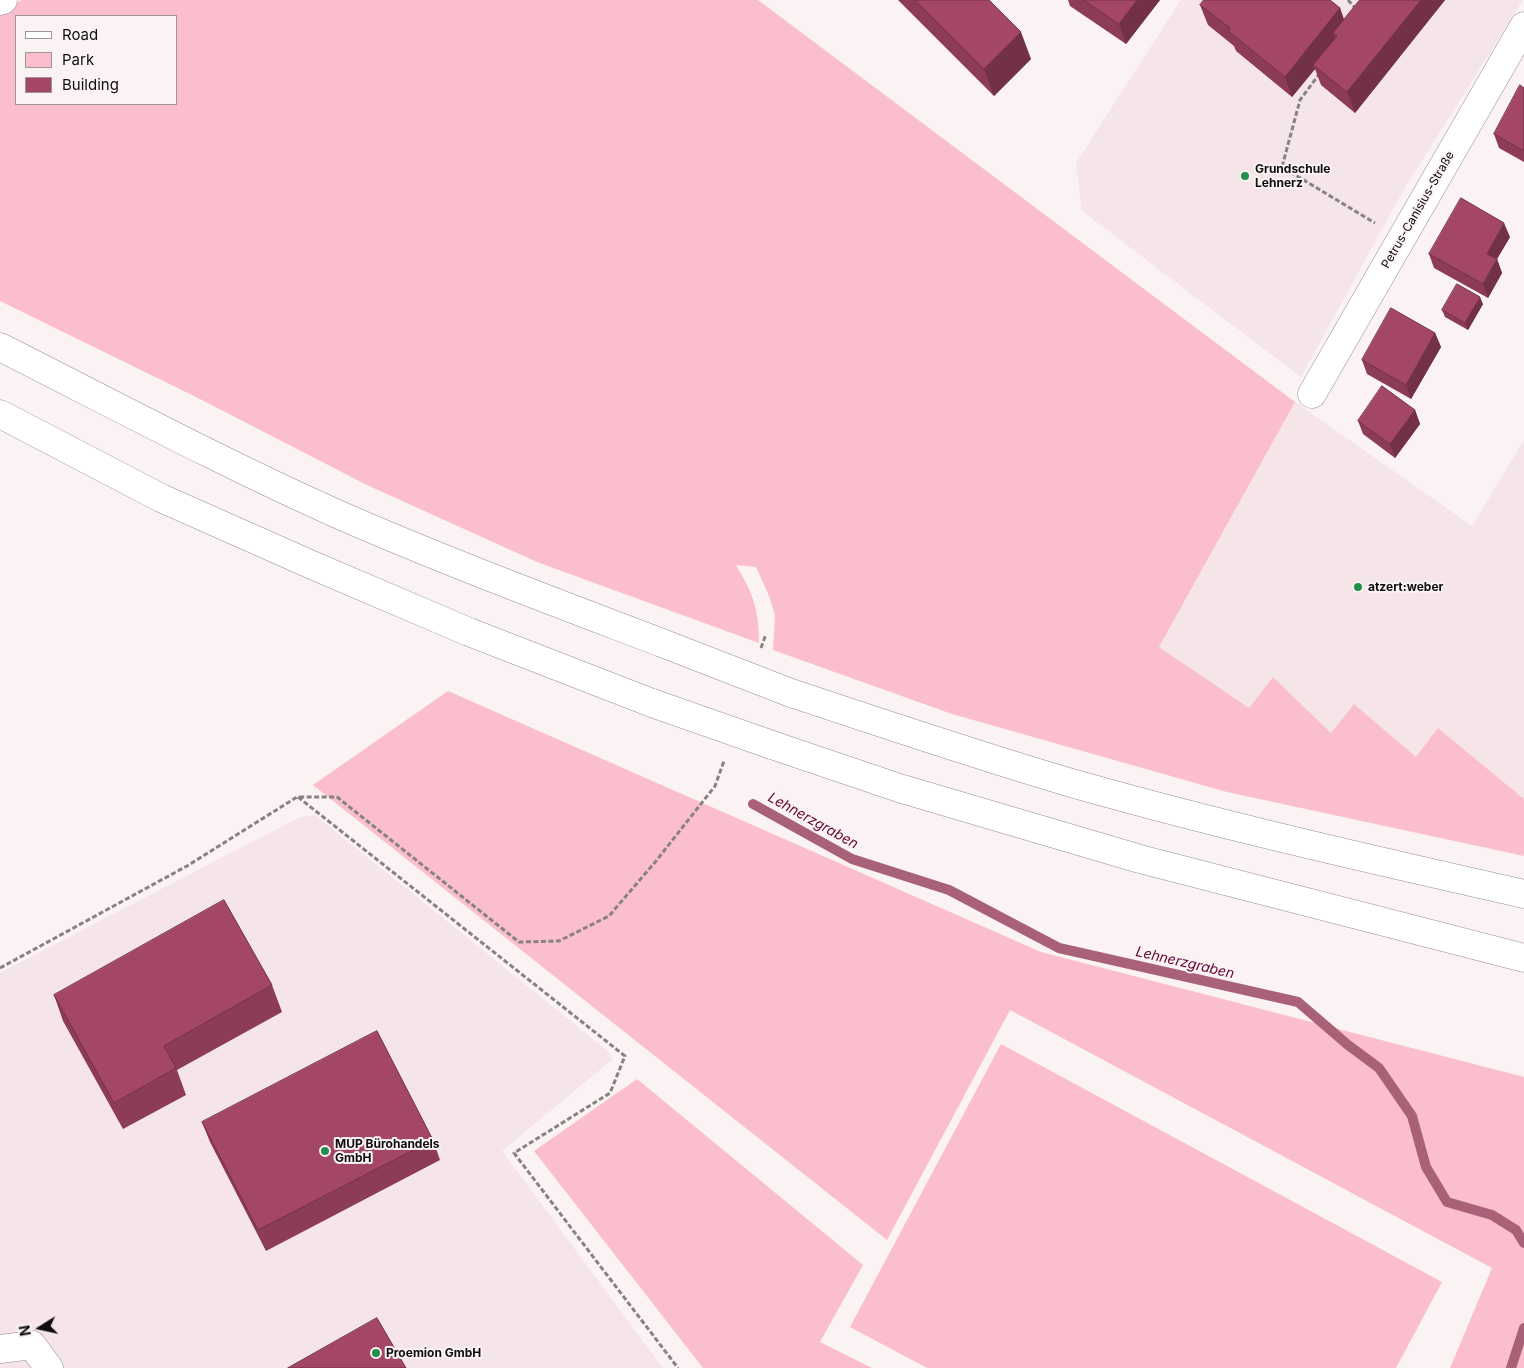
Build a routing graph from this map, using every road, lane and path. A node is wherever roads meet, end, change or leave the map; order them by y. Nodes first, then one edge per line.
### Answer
1 (1348, 0) edge
2 (1358, 11) edge
3 (1524, 26) edge
4 (1323, 69) edge
5 (1401, 238) junction
6 (0, 347) edge
7 (1312, 394) dead end
8 (0, 414) edge
9 (715, 786) dead end
10 (297, 797) junction
11 (1524, 894) edge
12 (1524, 958) edge
13 (0, 968) edge
14 (0, 1349) edge
15 (49, 1368) edge
16 (678, 1368) edge

1 - 2 path
3 - 5 main road, Petrus-Canisius-Straße
4 - 5 path
5 - 7 main road, Petrus-Canisius-Straße
6 - 11 main road, bridge
8 - 12 main road, bridge
9 - 10 path
10 - 13 path
10 - 16 path
14 - 15 main road

